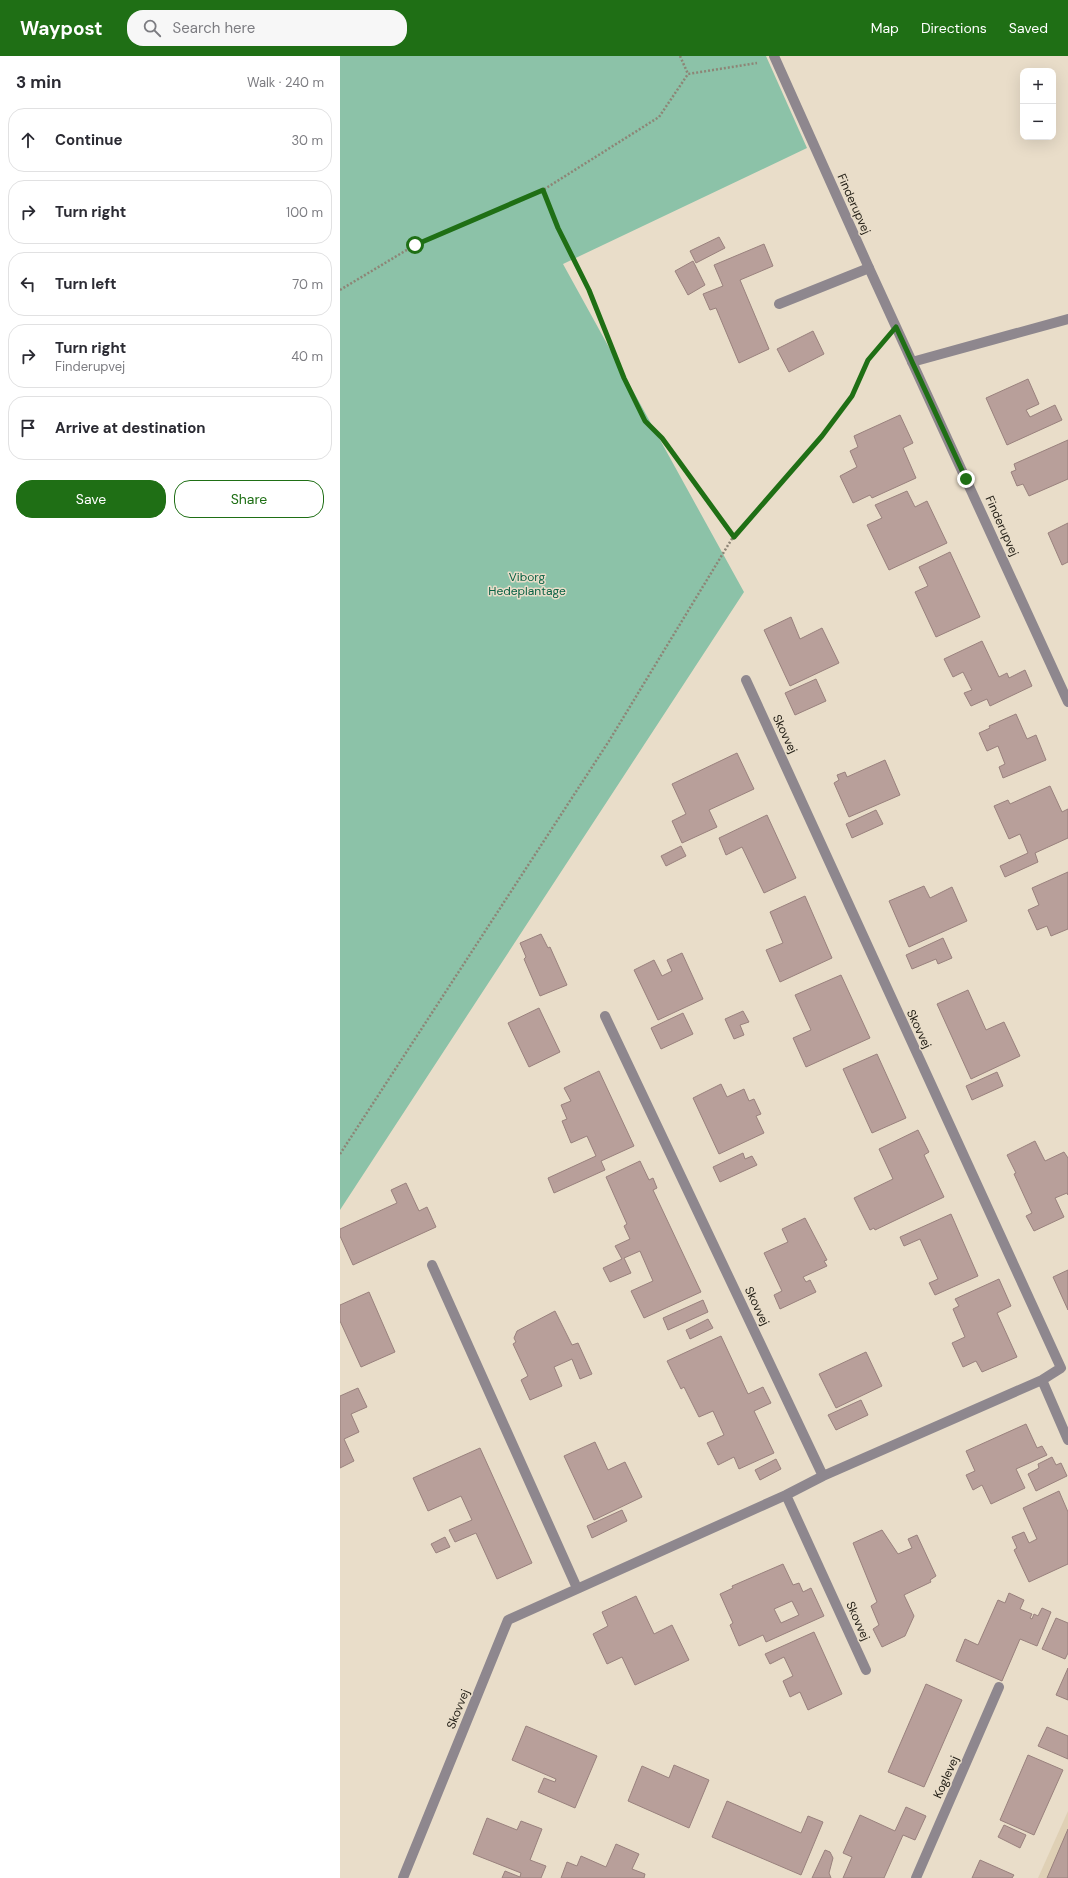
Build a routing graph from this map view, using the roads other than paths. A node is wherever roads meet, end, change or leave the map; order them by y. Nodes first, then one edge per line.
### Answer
1 (775, 58) edge
2 (869, 268) junction
3 (779, 304) dead end
4 (1068, 319) edge
5 (912, 362) junction
6 (746, 680) dead end
7 (1068, 702) edge
8 (605, 1016) dead end
9 (432, 1265) dead end
10 (1042, 1380) junction
11 (1068, 1440) edge
12 (823, 1476) junction
13 (786, 1495) junction
14 (577, 1588) junction
15 (866, 1670) dead end
16 (999, 1687) dead end
17 (403, 1878) edge
18 (916, 1878) edge

1 - 2 street, Finderupvej
2 - 3 street
2 - 5 street, Finderupvej
4 - 5 street
5 - 7 street, Finderupvej
6 - 10 street, Skovvej
8 - 12 street, Skovvej
9 - 14 street
10 - 11 street
10 - 12 street, Skovvej
12 - 13 street, Skovvej
13 - 14 street, Skovvej
13 - 15 street, Skovvej
14 - 17 street, Skovvej
16 - 18 street, Koglevej

